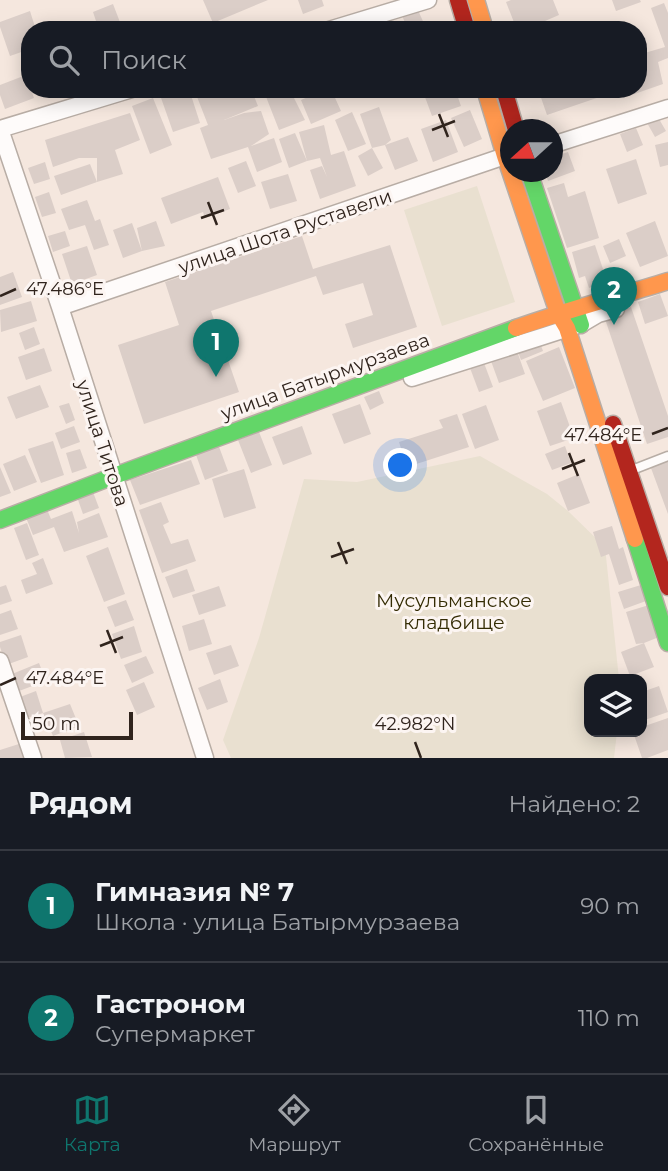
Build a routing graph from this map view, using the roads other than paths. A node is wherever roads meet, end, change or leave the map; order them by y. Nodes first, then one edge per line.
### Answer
1 (428, 0) edge
2 (458, 0) edge
3 (476, 0) edge
4 (359, 21) edge
5 (464, 21) edge
6 (482, 21) edge
7 (102, 98) edge
8 (488, 98) edge
9 (507, 98) edge
10 (668, 108) edge
11 (513, 119) edge
12 (0, 129) edge
13 (500, 133) edge
14 (563, 141) edge
15 (500, 159) edge
16 (516, 182) edge
17 (533, 182) edge
18 (668, 281) edge
19 (668, 292) edge
20 (60, 307) junction
21 (558, 313) junction
22 (574, 321) junction
23 (668, 456) edge
24 (621, 473) junction
25 (114, 477) junction
26 (0, 521) edge
27 (668, 587) edge
28 (668, 643) edge
29 (0, 661) edge
30 (33, 758) edge
31 (205, 758) edge

1 - 4 street
2 - 5 main road
3 - 6 main road
7 - 12 street
8 - 13 main road
9 - 11 main road
10 - 14 street
12 - 20 street, улица Титова
15 - 20 street, улица Шота Руставели
16 - 21 main road
17 - 22 main road
18 - 22 main road, улица Батырмурзаева
19 - 22 street, улица Батырмурзаева
20 - 25 street, улица Титова
21 - 22 main road, улица Батырмурзаева
21 - 25 main road, улица Батырмурзаева
22 - 24 main road
22 - 25 street, улица Батырмурзаева
23 - 24 lane
24 - 27 main road
24 - 28 main road
25 - 26 main road, улица Батырмурзаева
25 - 31 street, улица Титова
29 - 30 street

